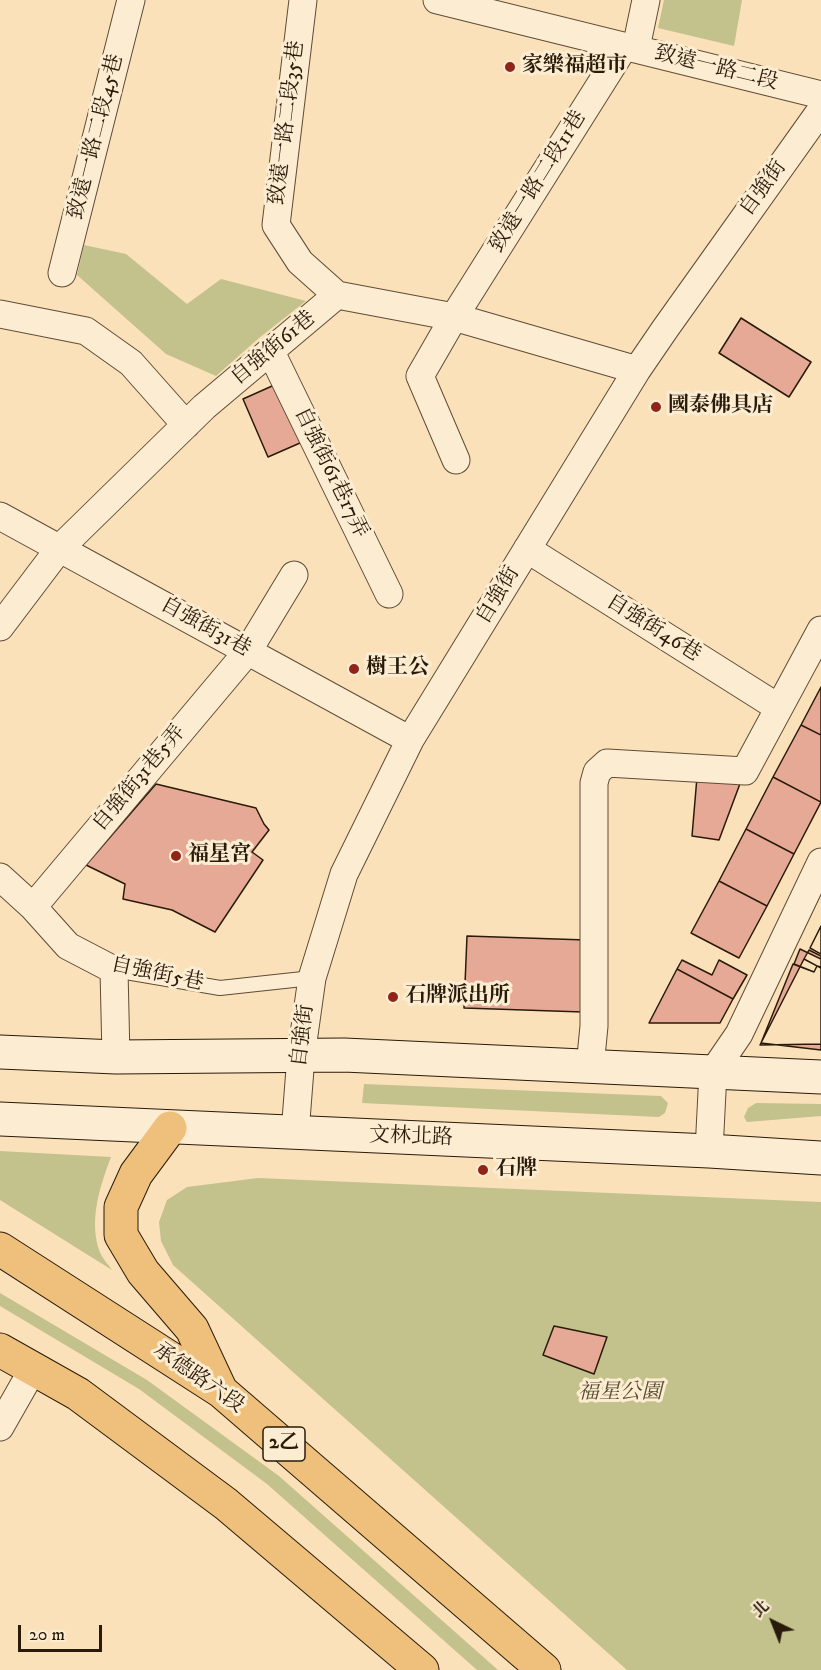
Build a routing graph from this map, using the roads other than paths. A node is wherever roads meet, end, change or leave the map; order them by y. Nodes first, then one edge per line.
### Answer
1 (131, 0) edge
2 (303, 0) edge
3 (437, 0) edge
4 (646, 0) edge
5 (474, 5) edge
6 (630, 48) junction
7 (821, 95) edge
8 (821, 110) edge
9 (62, 273) dead end
10 (337, 295) junction
11 (0, 315) edge
12 (454, 317) junction
13 (271, 352) junction
14 (637, 370) junction
15 (186, 425) junction
16 (456, 460) dead end
17 (0, 516) edge
18 (59, 549) junction
19 (527, 549) junction
20 (294, 575) dead end
21 (389, 594) dead end
22 (0, 627) edge
23 (821, 630) edge
24 (248, 651) junction
25 (779, 708) junction
26 (410, 740) junction
27 (821, 862) edge
28 (0, 877) edge
29 (33, 907) junction
30 (114, 970) junction
31 (312, 978) junction
32 (0, 1052) edge
33 (301, 1056) junction
34 (116, 1057) junction
35 (590, 1067) junction
36 (713, 1072) junction
37 (821, 1077) edge
38 (0, 1119) edge
39 (170, 1128) junction
40 (295, 1133) junction
41 (709, 1151) junction
42 (821, 1158) edge
43 (0, 1249) edge
44 (0, 1350) edge
45 (33, 1369) junction
46 (221, 1390) junction
47 (0, 1427) edge
48 (422, 1670) edge
49 (544, 1670) edge

1 - 9 street, 致遠一路二段45巷
2 - 10 street, 致遠一路二段35巷
3 - 5 street, 致遠一路二段
4 - 6 street
5 - 6 street, 致遠一路二段
6 - 7 street, 致遠一路二段
6 - 12 street, 致遠一路二段11巷
8 - 14 street, 自強街
10 - 12 street, 自強街61巷
10 - 13 street, 自強街61巷
11 - 15 street
12 - 14 street, 自強街61巷
12 - 16 street, 致遠一路二段11巷
13 - 15 street, 自強街61巷
13 - 21 street, 自強街61巷17弄
14 - 19 street, 自強街
15 - 18 street, 自強街61巷
17 - 18 street, 自強街31巷
18 - 22 street, 自強街61巷
18 - 24 street, 自強街31巷
19 - 25 street, 自強街46巷
19 - 26 street, 自強街
20 - 24 street, 自強街31巷5弄
23 - 25 street
24 - 26 street, 自強街31巷
24 - 29 street, 自強街31巷5弄
25 - 35 street
26 - 31 street, 自強街
27 - 36 street
28 - 29 street, 自強街5巷
29 - 30 street, 自強街5巷
30 - 31 lane, 自強街5巷
30 - 34 street
31 - 33 street, 自強街
32 - 34 main road
33 - 34 main road
33 - 35 main road
33 - 40 street, 自強街
35 - 36 main road
36 - 37 main road
36 - 41 street
38 - 39 main road, 文林北路
39 - 40 main road, 文林北路
39 - 46 main road
40 - 41 main road, 文林北路
41 - 42 main road, 文林北路
43 - 46 main road, 承德路六段 / 2乙
44 - 45 main road
45 - 47 street
45 - 48 main road
46 - 49 main road, 承德路六段 / 2乙

